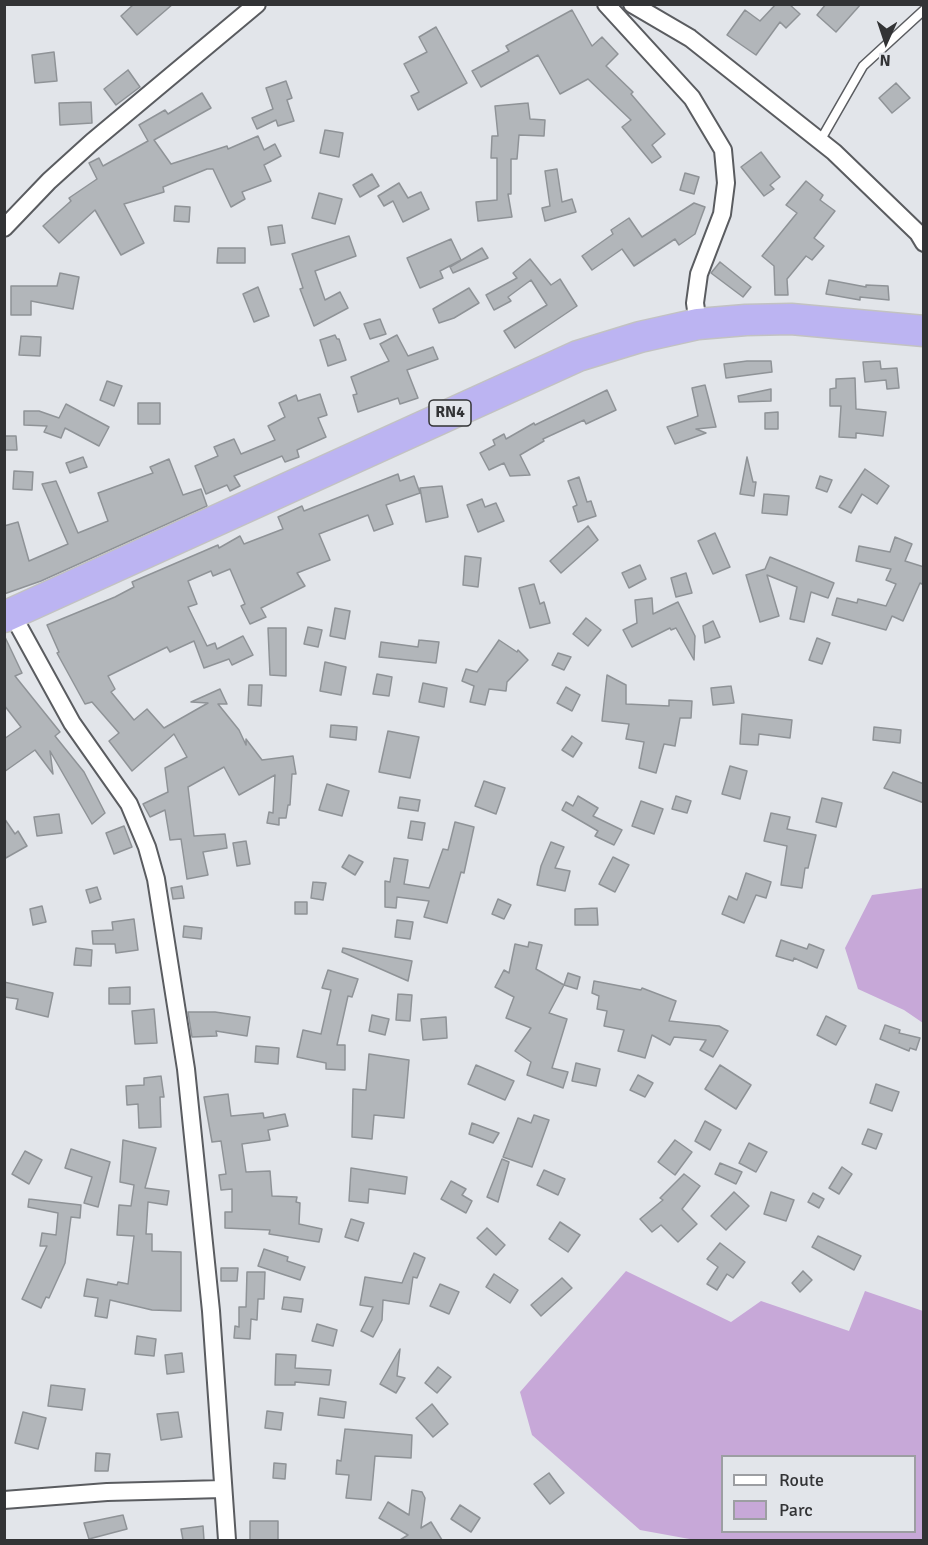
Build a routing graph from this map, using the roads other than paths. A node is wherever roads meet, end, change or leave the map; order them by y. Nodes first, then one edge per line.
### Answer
1 (257, 4) edge
2 (606, 4) edge
3 (632, 4) edge
4 (924, 10) edge
5 (820, 141) junction
6 (4, 228) edge
7 (924, 243) edge
8 (698, 324) junction
9 (924, 331) edge
10 (8, 616) edge
11 (223, 1489) junction
12 (4, 1500) edge
13 (227, 1540) edge

1 - 6 street
2 - 8 street
3 - 5 street
4 - 5 lane
5 - 7 street
8 - 9 highway, RN4
8 - 10 highway, RN4
10 - 11 street
11 - 12 street
11 - 13 street

